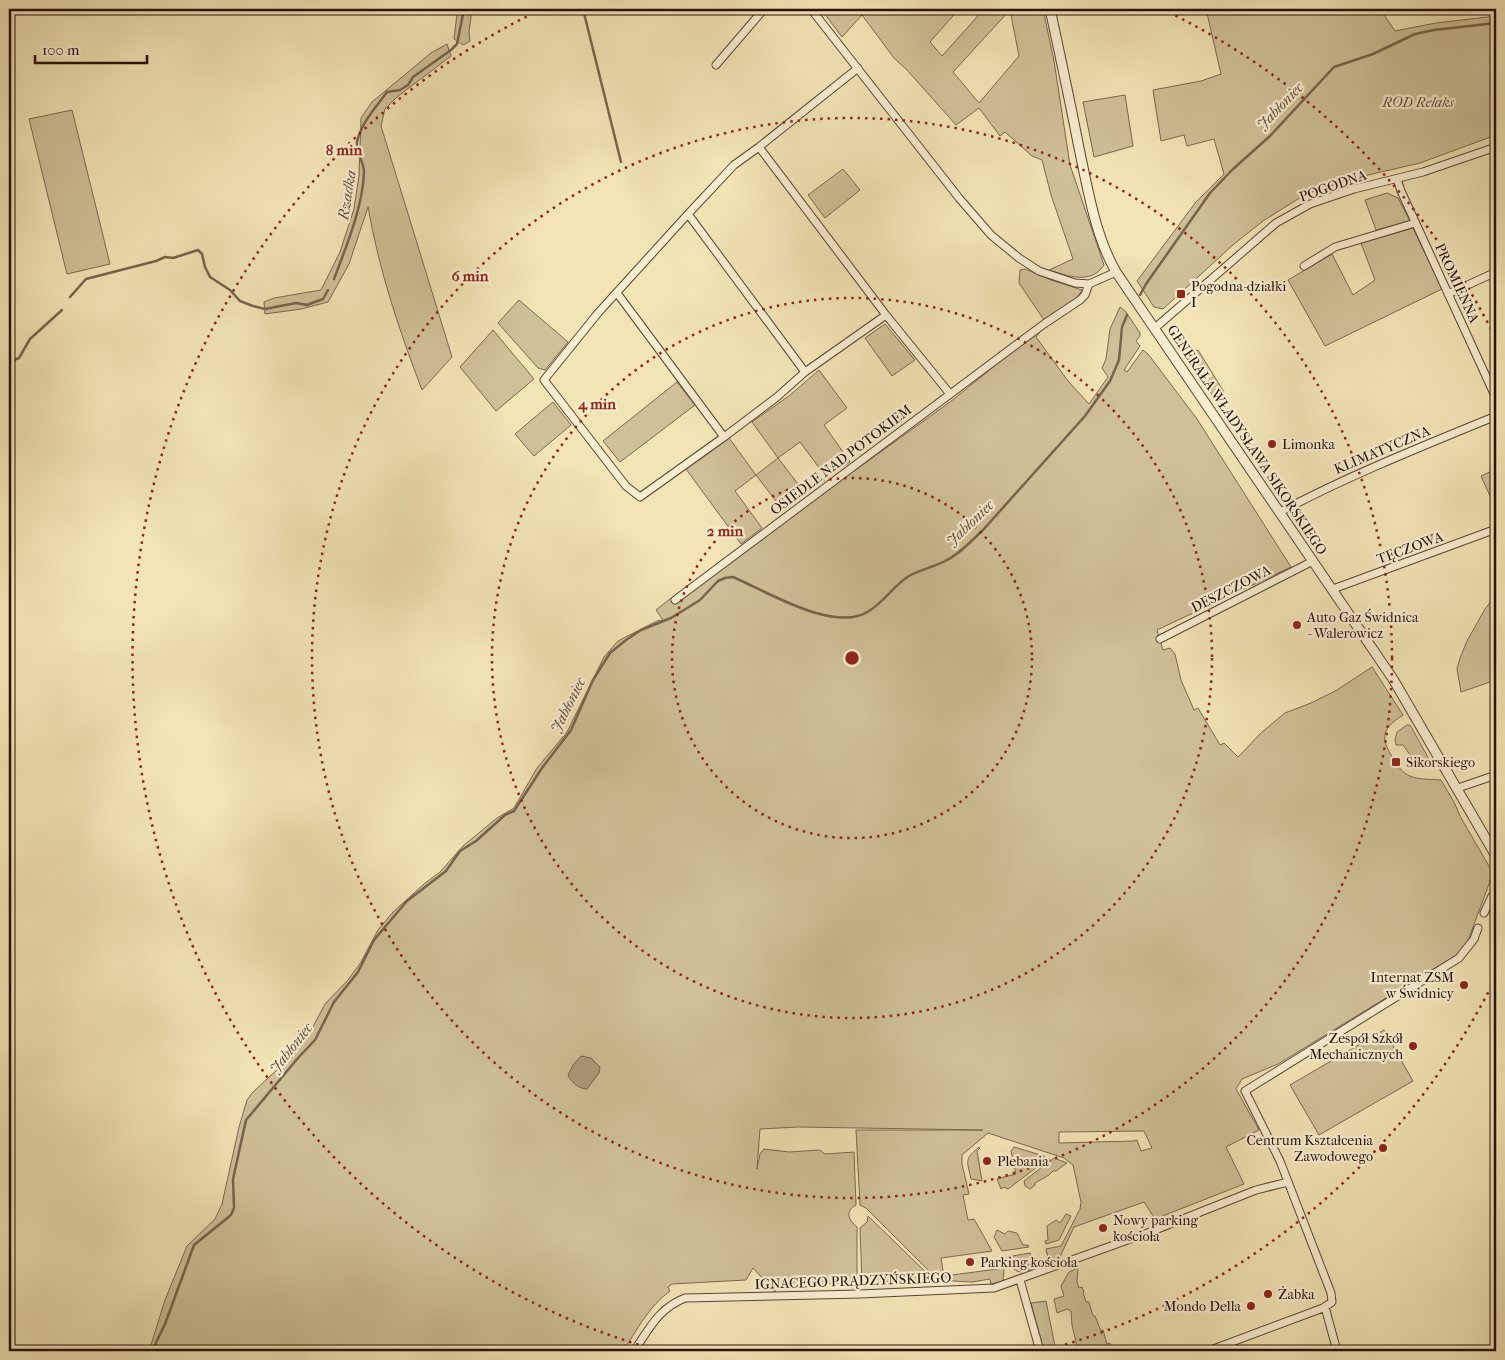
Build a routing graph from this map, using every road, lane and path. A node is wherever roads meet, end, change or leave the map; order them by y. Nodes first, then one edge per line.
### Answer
1 (764, 9) edge
2 (811, 9) edge
3 (1050, 9) edge
4 (716, 65) dead end
5 (858, 68) junction
6 (759, 147) junction
7 (1496, 147) edge
8 (1397, 178) junction
9 (688, 214) junction
10 (1416, 223) junction
11 (1304, 266) dead end
12 (1116, 272) junction
13 (1496, 272) edge
14 (1089, 284) junction
15 (617, 293) junction
16 (1448, 294) junction
17 (886, 314) junction
18 (1155, 328) junction
19 (805, 372) junction
20 (950, 394) junction
21 (1496, 398) edge
22 (1496, 416) edge
23 (724, 437) junction
24 (1280, 512) junction
25 (1496, 529) edge
26 (1314, 561) junction
27 (1335, 588) junction
28 (675, 600) dead end
29 (1160, 639) dead end
30 (1496, 775) edge
31 (1458, 788) junction
32 (1496, 856) edge
33 (1496, 894) edge
34 (1484, 913) dead end
35 (1478, 928) dead end
36 (1288, 1182) junction
37 (1020, 1280) junction
38 (1325, 1307) junction
39 (634, 1351) edge
40 (1040, 1351) edge
41 (1208, 1351) edge
42 (1337, 1351) edge

1 - 4 street
2 - 5 street
3 - 12 street, GENERAŁA WŁADYSŁAWA SIKORSKIEGO
5 - 6 street
5 - 14 street
6 - 9 street
6 - 17 street
7 - 8 street, POGODNA
8 - 10 street, PROMIENNA
8 - 18 street, POGODNA
9 - 15 street
9 - 19 street
10 - 11 street
10 - 16 street, PROMIENNA
12 - 14 street
12 - 18 street, GENERAŁA WŁADYSŁAWA SIKORSKIEGO
13 - 16 street
14 - 20 street, OSIEDLE NAD POTOKIEM
15 - 23 street
15 - 23 street
16 - 21 street, PROMIENNA
17 - 19 street
17 - 20 street
18 - 24 street, GENERAŁA WŁADYSŁAWA SIKORSKIEGO
19 - 23 street
20 - 28 street, OSIEDLE NAD POTOKIEM
22 - 24 street, KLIMATYCZNA
24 - 26 street, GENERAŁA WŁADYSŁAWA SIKORSKIEGO
25 - 27 street, TĘCZOWA
26 - 27 street, GENERAŁA WŁADYSŁAWA SIKORSKIEGO
26 - 29 street, DESZCZOWA
27 - 31 street, GENERAŁA WŁADYSŁAWA SIKORSKIEGO
30 - 31 street
31 - 32 street, GENERAŁA WŁADYSŁAWA SIKORSKIEGO
33 - 34 street
35 - 36 street
36 - 37 street, IGNACEGO PRĄDZYŃSKIEGO
36 - 38 street
37 - 39 street, IGNACEGO PRĄDZYŃSKIEGO
37 - 40 street
38 - 41 street
38 - 42 street

